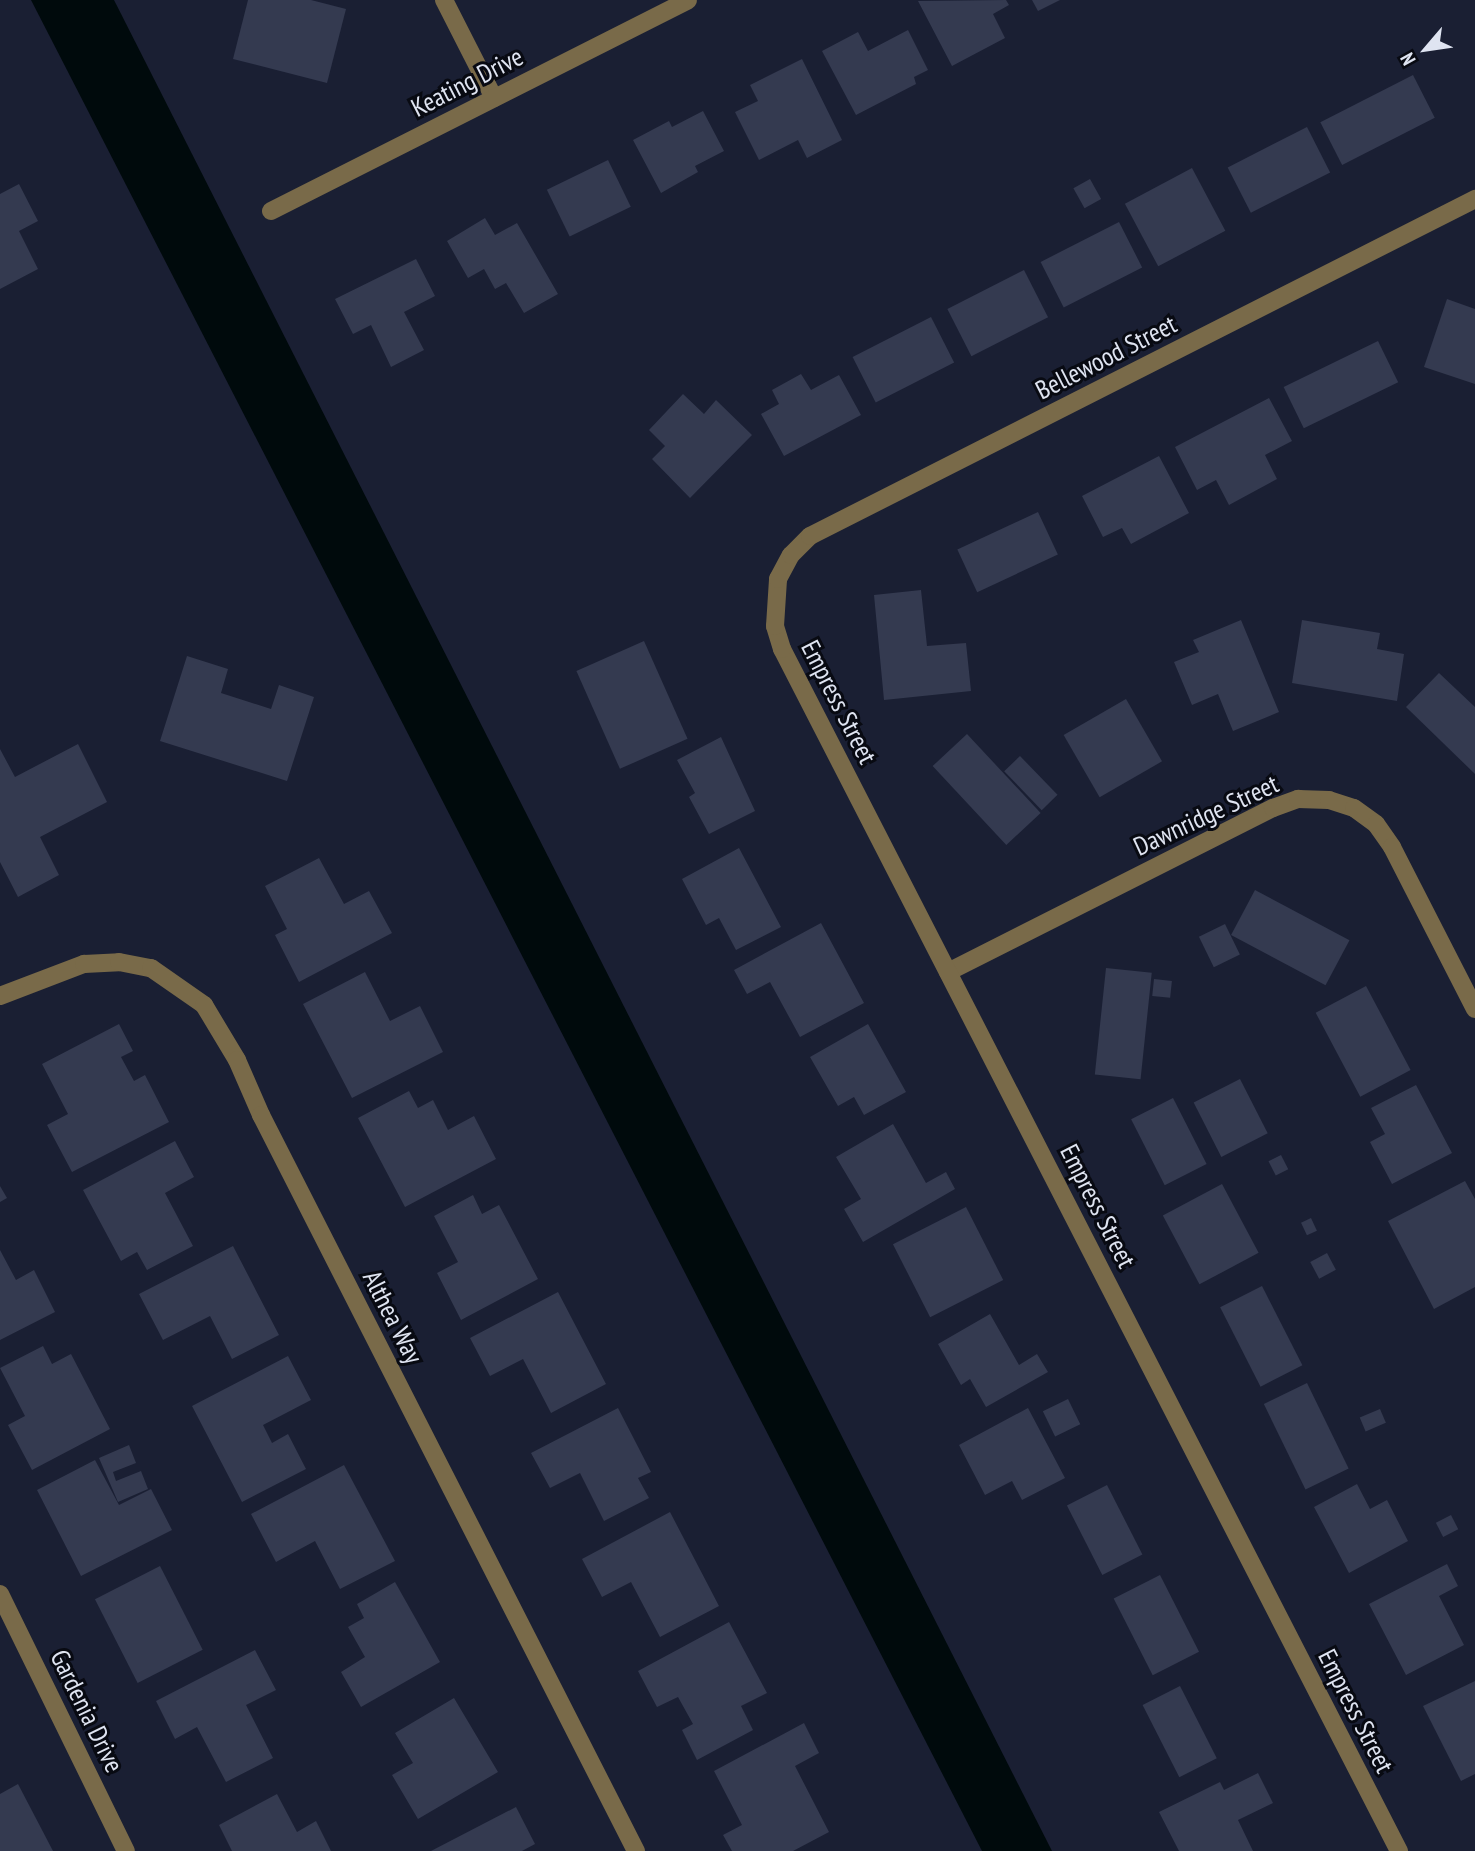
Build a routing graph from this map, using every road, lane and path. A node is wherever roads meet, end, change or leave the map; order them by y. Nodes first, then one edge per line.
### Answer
1 (444, 0) edge
2 (688, 0) edge
3 (494, 98) junction
4 (1475, 199) edge
5 (271, 211) dead end
6 (778, 579) joint
7 (948, 972) junction
8 (0, 996) edge
9 (1475, 1009) edge
10 (0, 1594) edge
11 (126, 1851) edge
12 (636, 1851) edge
13 (1399, 1851) edge

1 - 3 street
2 - 3 street, Keating Drive
3 - 5 street, Keating Drive
4 - 6 street, Bellewood Street
6 - 7 street, Empress Street
7 - 9 street, Dawnridge Street
7 - 13 street, Empress Street
8 - 12 street, Althea Way
10 - 11 street, Gardenia Drive

